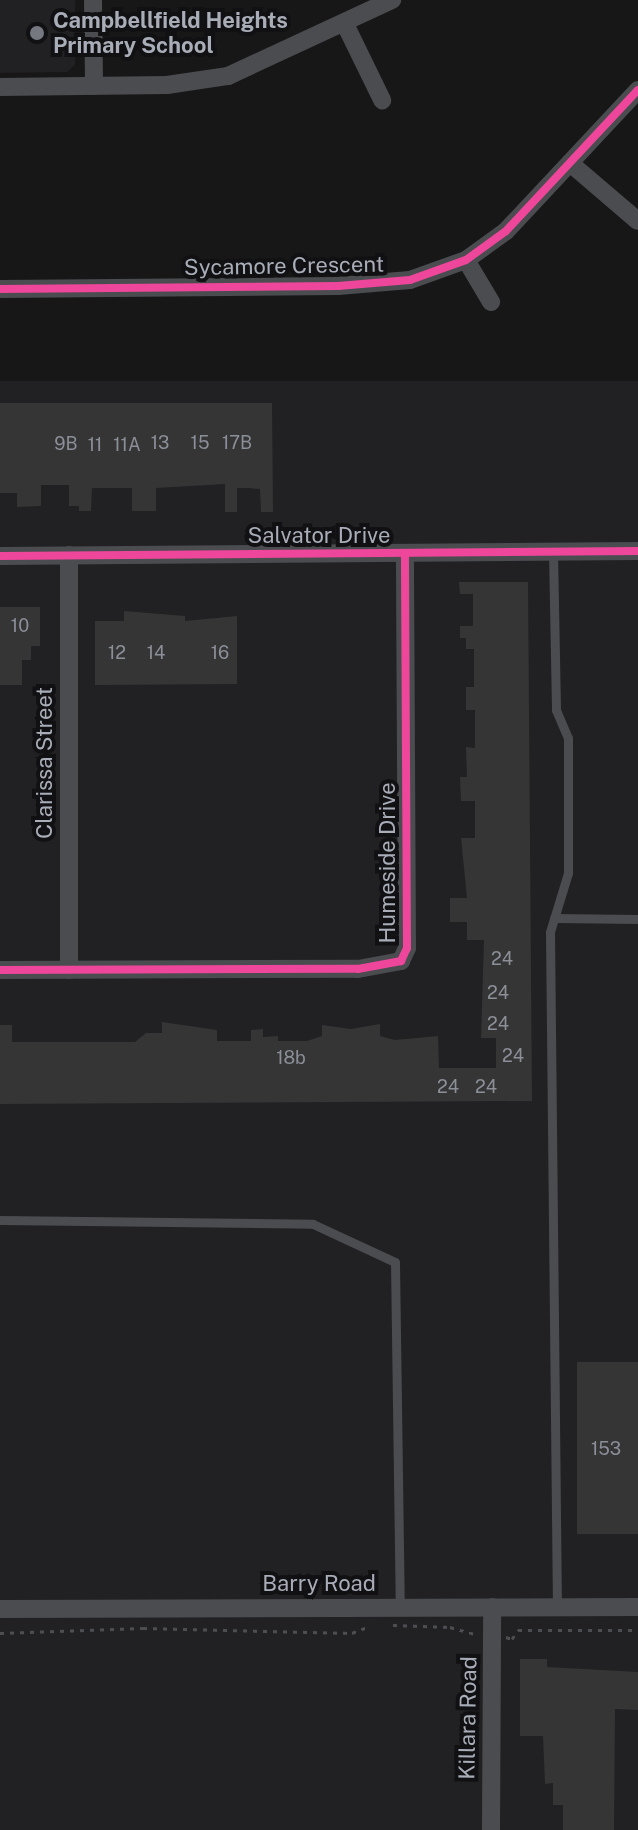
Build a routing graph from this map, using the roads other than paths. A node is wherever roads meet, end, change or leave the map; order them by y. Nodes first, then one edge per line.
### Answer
1 (93, 0) edge
2 (392, 0) edge
3 (345, 24) junction
4 (94, 86) junction
5 (0, 87) edge
6 (638, 90) edge
7 (382, 100) dead end
8 (570, 163) junction
9 (638, 221) edge
10 (466, 260) junction
11 (0, 289) edge
12 (491, 302) dead end
13 (638, 551) edge
14 (553, 552) junction
15 (405, 553) junction
16 (69, 555) junction
17 (0, 556) edge
18 (554, 918) junction
19 (638, 919) edge
20 (0, 970) edge
21 (69, 970) junction
22 (0, 1220) edge
23 (492, 1607) junction
24 (557, 1607) junction
25 (638, 1607) edge
26 (400, 1608) junction
27 (0, 1609) edge
28 (491, 1830) edge

1 - 4 street
2 - 3 street
3 - 4 street
3 - 7 street
4 - 5 street
6 - 8 street, Sycamore Crescent
8 - 9 street
8 - 10 street, Sycamore Crescent
10 - 11 street, Sycamore Crescent
10 - 12 street
13 - 14 street, Salvator Drive
14 - 15 street, Salvator Drive
14 - 18 lane
15 - 16 street, Salvator Drive
15 - 21 street, Humeside Drive
16 - 17 street, Salvator Drive
16 - 21 street, Clarissa Street
18 - 19 lane
18 - 24 lane
20 - 21 street, Humeside Drive
22 - 26 lane
23 - 24 street, Barry Road
23 - 26 street, Barry Road
23 - 28 street, Killara Road
24 - 25 street, Barry Road
26 - 27 street, Barry Road

